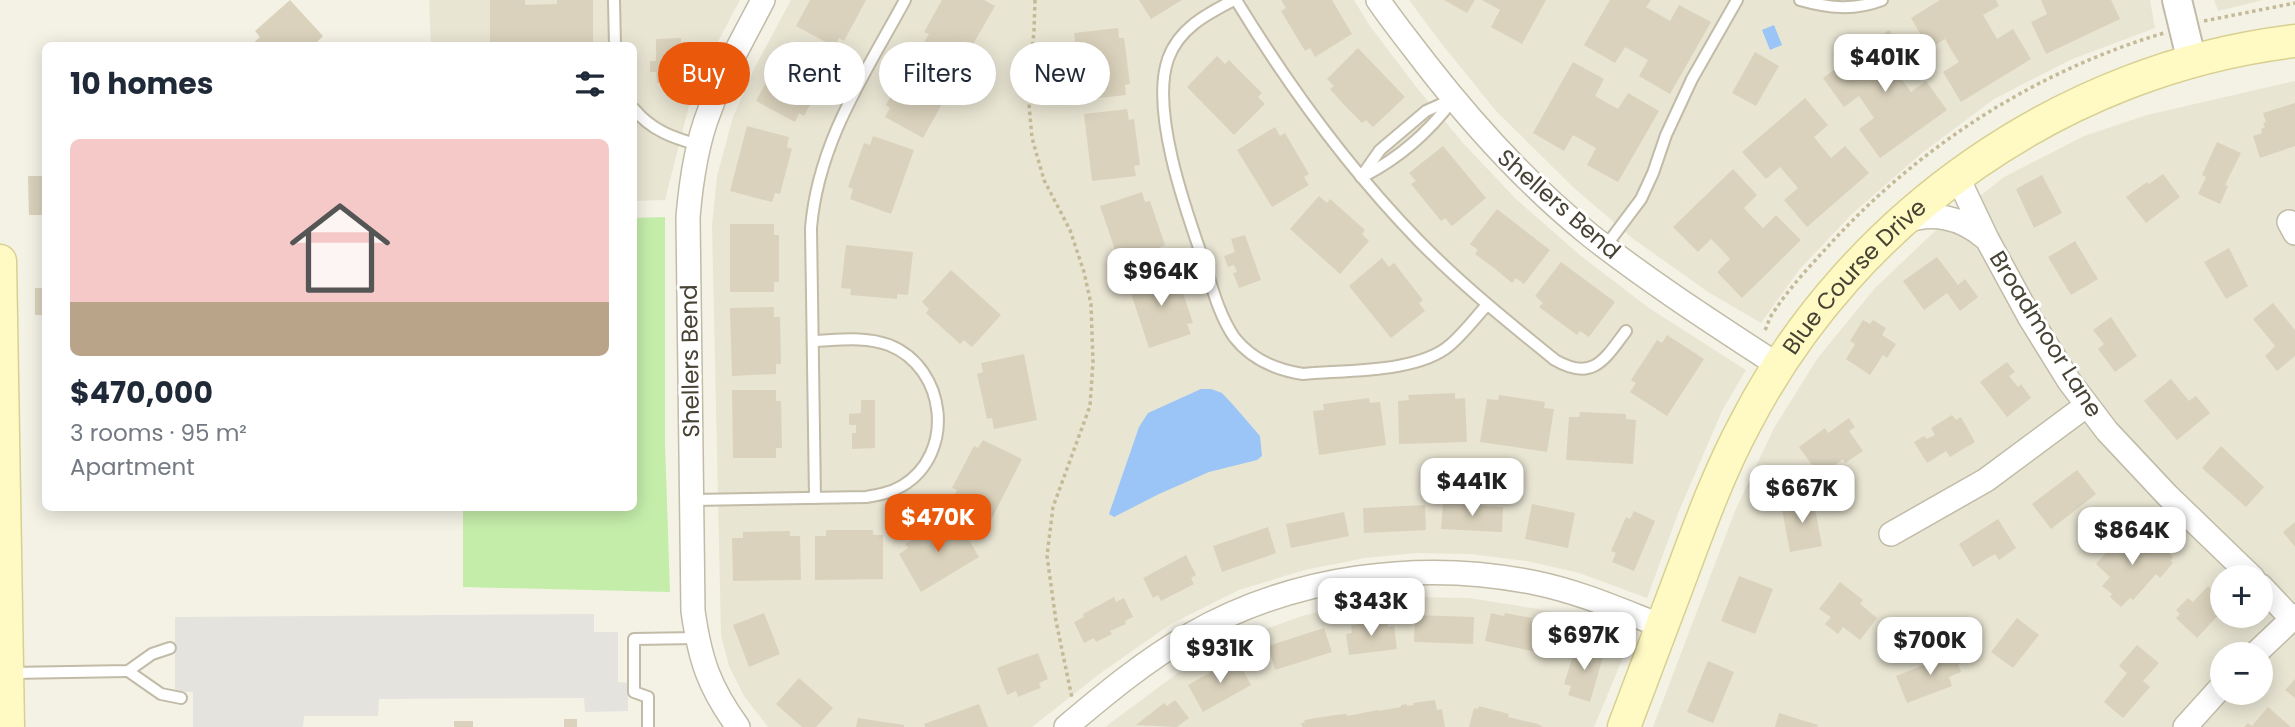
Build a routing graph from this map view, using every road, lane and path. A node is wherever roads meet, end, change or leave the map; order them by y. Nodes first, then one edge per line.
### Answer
1 (614, 0) edge
2 (764, 0) edge
3 (905, 0) edge
4 (1035, 0) edge
5 (1235, 0) edge
6 (1378, 0) edge
7 (1737, 0) edge
8 (1800, 0) edge
9 (1882, 0) edge
10 (2177, 0) edge
11 (2295, 2) edge
12 (2206, 20) dead end
13 (2161, 34) dead end
14 (2295, 41) edge
15 (615, 42) edge
16 (2192, 62) junction
17 (1453, 99) junction
18 (637, 112) edge
19 (699, 145) junction
20 (1957, 176) junction
21 (1361, 177) junction
22 (1899, 224) junction
23 (1987, 239) junction
24 (1605, 247) junction
25 (0, 261) edge
26 (1487, 305) junction
27 (1758, 326) dead end
28 (1626, 331) dead end
29 (814, 341) junction
30 (1779, 366) junction
31 (2087, 405) junction
32 (816, 498) junction
33 (692, 500) junction
34 (1891, 534) dead end
35 (2240, 565) edge
36 (2273, 598) edge
37 (2293, 617) edge
38 (1662, 626) junction
39 (697, 638) junction
40 (2267, 642) edge
41 (170, 649) dead end
42 (128, 671) junction
43 (9, 673) junction
44 (181, 698) dead end
45 (2210, 699) edge
46 (1071, 723) edge
47 (8, 727) edge
48 (649, 727) edge
49 (738, 727) edge
50 (1623, 727) edge
51 (2185, 727) edge

1 - 15 lane
2 - 19 street, Shellers Bend
3 - 29 lane
4 - 46 path
5 - 21 lane
5 - 26 lane
6 - 17 street, Shellers Bend
7 - 24 lane
8 - 9 lane
10 - 16 street
11 - 12 path
13 - 27 path
14 - 16 main road, Blue Course Drive
16 - 20 main road, Blue Course Drive
17 - 21 lane
17 - 21 lane
17 - 24 street, Shellers Bend
18 - 19 lane
19 - 33 street, Shellers Bend
20 - 22 main road, Blue Course Drive
20 - 23 street, Broadmoor Lane
21 - 26 lane
22 - 23 street, Broadmoor Lane
22 - 30 main road, Blue Course Drive
23 - 31 street, Broadmoor Lane
24 - 30 street, Shellers Bend
25 - 43 main road
26 - 28 lane
29 - 32 lane
29 - 32 lane
30 - 38 main road, Blue Course Drive
31 - 34 street
31 - 35 street, Broadmoor Lane
32 - 33 lane
33 - 39 street, Shellers Bend
36 - 37 street
37 - 40 street
38 - 46 street
38 - 50 main road, Blue Course Drive
39 - 48 lane
39 - 49 street, Shellers Bend
41 - 42 lane
42 - 43 lane
42 - 44 lane
43 - 47 main road
45 - 51 street

